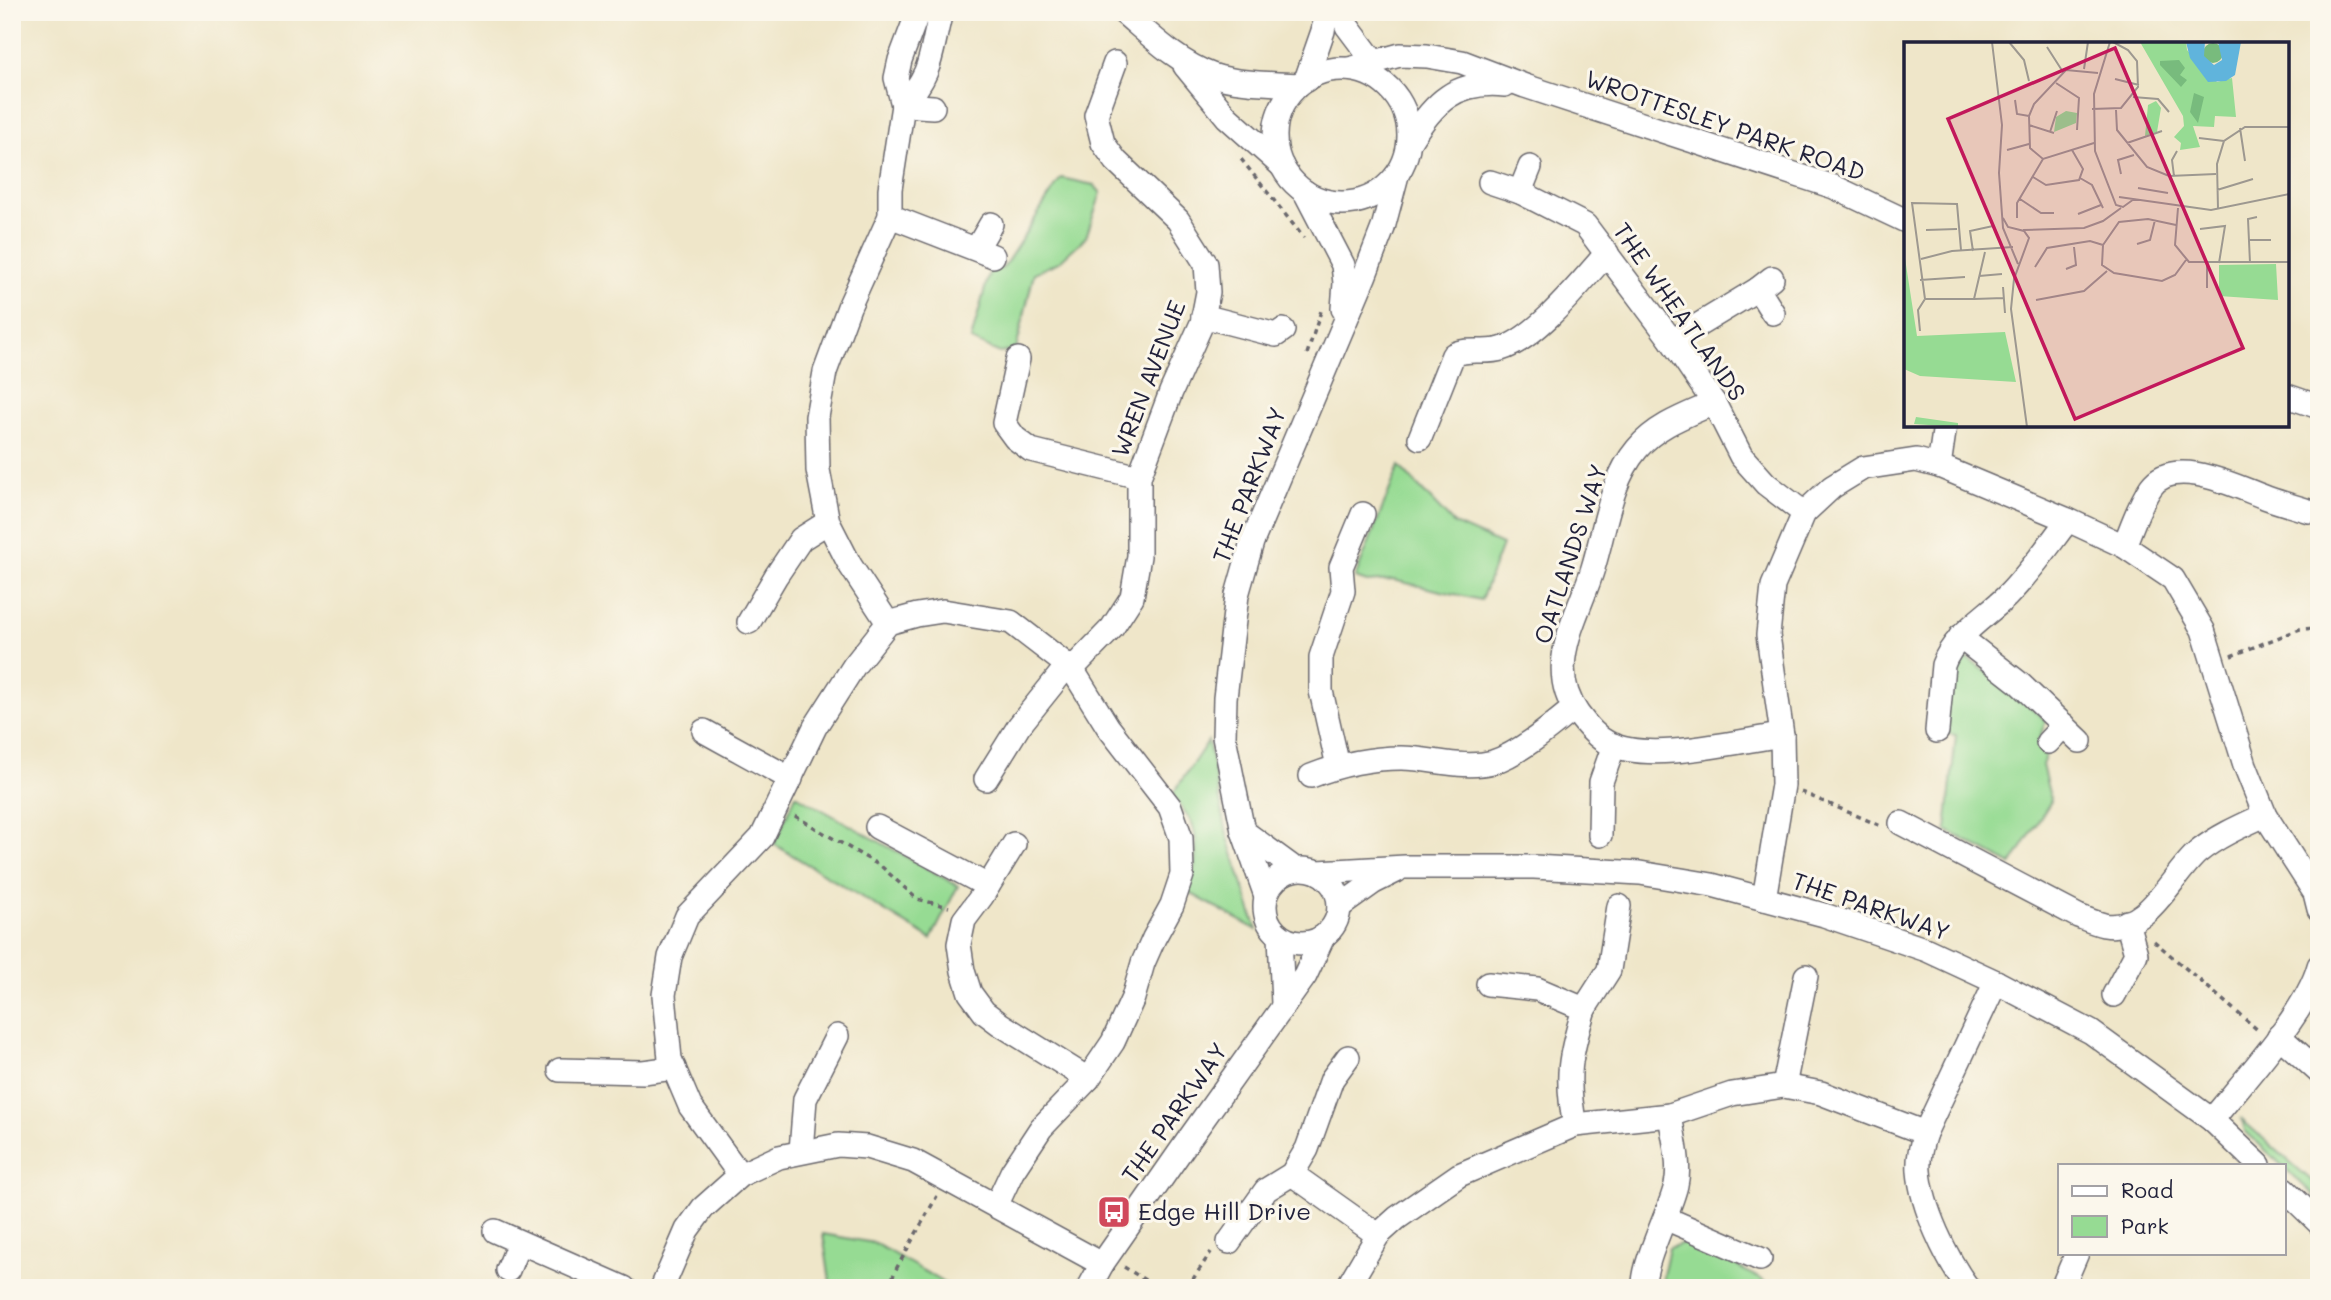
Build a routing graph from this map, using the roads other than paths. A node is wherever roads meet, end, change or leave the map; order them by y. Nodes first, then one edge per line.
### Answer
1 (918, 12) edge
2 (941, 12) edge
3 (1123, 12) edge
4 (1326, 12) edge
5 (1341, 12) edge
6 (1179, 58) junction
7 (1374, 62) junction
8 (1115, 64) dead end
9 (1349, 69) junction
10 (1302, 83) junction
11 (1525, 86) junction
12 (903, 105) junction
13 (933, 107) dead end
14 (1409, 141) junction
15 (1282, 166) junction
16 (1530, 167) dead end
17 (1397, 175) junction
18 (1490, 182) dead end
19 (1304, 192) junction
20 (1520, 192) junction
21 (890, 216) junction
22 (1904, 220) edge
23 (990, 224) dead end
24 (1607, 253) junction
25 (1773, 313) dead end
26 (1203, 316) junction
27 (1283, 330) dead end
28 (1341, 330) junction
29 (1672, 341) junction
30 (1018, 359) dead end
31 (2289, 397) edge
32 (1714, 403) junction
33 (2319, 407) edge
34 (1945, 427) edge
35 (1420, 438) dead end
36 (1939, 466) junction
37 (1139, 477) junction
38 (2308, 511) dead end
39 (1804, 513) junction
40 (1363, 514) dead end
41 (2068, 520) junction
42 (828, 522) junction
43 (2124, 546) junction
44 (749, 622) dead end
45 (888, 623) junction
46 (1960, 637) junction
47 (1070, 667) junction
48 (1574, 708) junction
49 (704, 731) dead end
50 (1937, 731) dead end
51 (1782, 734) junction
52 (2064, 736) dead end
53 (1614, 745) junction
54 (1338, 766) junction
55 (1311, 776) dead end
56 (791, 779) junction
57 (986, 779) dead end
58 (2265, 815) junction
59 (877, 827) dead end
60 (1919, 828) road end
61 (1243, 831) junction
62 (1600, 835) dead end
63 (1014, 844) dead end
64 (1405, 867) junction
65 (1295, 869) junction
66 (1318, 872) junction
67 (980, 898) junction
68 (2318, 898) edge
69 (1764, 899) junction
70 (1259, 900) junction
71 (1619, 906) dead end
72 (1339, 907) junction
73 (2129, 922) junction
74 (1323, 937) junction
75 (1270, 939) junction
76 (2319, 966) edge
77 (1806, 976) dead end
78 (1996, 982) junction
79 (1488, 984) dead end
80 (2114, 995) dead end
81 (1283, 1004) junction
82 (1584, 1009) junction
83 (837, 1036) dead end
84 (2276, 1039) junction
85 (1348, 1057) dead end
86 (674, 1068) junction
87 (560, 1070) dead end
88 (2319, 1072) edge
89 (1088, 1079) junction
90 (1784, 1086) junction
91 (1670, 1115) junction
92 (2212, 1120) junction
93 (1575, 1125) junction
94 (1925, 1133) junction
95 (801, 1151) junction
96 (2258, 1164) edge
97 (1292, 1174) junction
98 (740, 1175) junction
99 (2286, 1191) edge
100 (996, 1206) junction
101 (1665, 1218) junction
102 (2319, 1223) edge
103 (495, 1231) dead end
104 (1378, 1236) junction
105 (1229, 1242) road end
106 (519, 1243) junction
107 (2077, 1254) edge
108 (1760, 1259) dead end
109 (1105, 1261) junction
110 (508, 1270) dead end
111 (1961, 1285) edge
112 (624, 1288) edge
113 (662, 1288) edge
114 (1089, 1288) edge
115 (1347, 1288) edge
116 (1644, 1288) edge
117 (2062, 1288) edge

1 - 12 street
2 - 12 street
3 - 6 street
4 - 10 street
5 - 7 street
6 - 10 street
6 - 15 street
7 - 9 street, WROTTESLEY PARK ROAD
7 - 11 street, WROTTESLEY PARK ROAD
8 - 26 street, WREN AVENUE
9 - 10 street
9 - 14 street
10 - 15 street
11 - 14 street, WROTTESLEY PARK ROAD
11 - 22 street, WROTTESLEY PARK ROAD
12 - 13 street
12 - 21 street
14 - 17 street
15 - 19 street
16 - 20 street
17 - 19 street
17 - 28 street, THE PARKWAY
18 - 20 street, THE WHEATLANDS
19 - 28 street, THE PARKWAY
20 - 24 street, THE WHEATLANDS
21 - 23 street
21 - 42 street
24 - 29 street, THE WHEATLANDS
24 - 35 street
25 - 29 street
26 - 27 street
26 - 37 street, WREN AVENUE
28 - 61 street, THE PARKWAY
29 - 32 street, THE WHEATLANDS
30 - 37 street
31 - 33 street
32 - 39 street, THE WHEATLANDS
32 - 48 street, OATLANDS WAY
34 - 36 street
36 - 39 street
36 - 41 street
37 - 47 street, WREN AVENUE
38 - 43 street
39 - 51 street
40 - 54 street
41 - 43 street
41 - 46 street
42 - 44 street
42 - 45 street
43 - 58 street
45 - 47 street
45 - 56 street
46 - 50 street
46 - 52 street
47 - 57 street, WREN AVENUE
47 - 89 street
48 - 53 street, OATLANDS WAY
48 - 54 street
49 - 56 street
51 - 53 street, OATLANDS WAY
51 - 69 street
53 - 62 street
54 - 55 street
56 - 86 street
58 - 68 street
58 - 73 street
59 - 67 street
60 - 73 street
61 - 65 street
61 - 70 street, THE PARKWAY
63 - 67 street
64 - 66 street, THE PARKWAY
64 - 69 street, THE PARKWAY
64 - 72 street, THE PARKWAY
65 - 66 street
65 - 70 street
66 - 72 street
67 - 89 street
69 - 78 street, THE PARKWAY
70 - 75 street
71 - 82 street
72 - 74 street
73 - 80 street
74 - 75 street
74 - 81 street, THE PARKWAY
75 - 81 street
76 - 84 street
77 - 90 street
78 - 92 street, THE PARKWAY
78 - 94 street
79 - 82 street
81 - 109 street, THE PARKWAY
82 - 93 street
83 - 95 street
84 - 88 street
84 - 92 street
85 - 97 street
86 - 87 street
86 - 98 street
89 - 100 street
90 - 91 street
90 - 94 street
91 - 93 street
91 - 101 street
92 - 96 street, THE PARKWAY
93 - 104 street
94 - 111 street
95 - 98 street
95 - 100 street
97 - 104 street
97 - 105 street
98 - 113 street
99 - 102 street
100 - 109 street
101 - 108 street
101 - 116 street
103 - 106 street
104 - 115 street
106 - 110 street
106 - 112 street
107 - 117 street
109 - 114 street, THE PARKWAY

